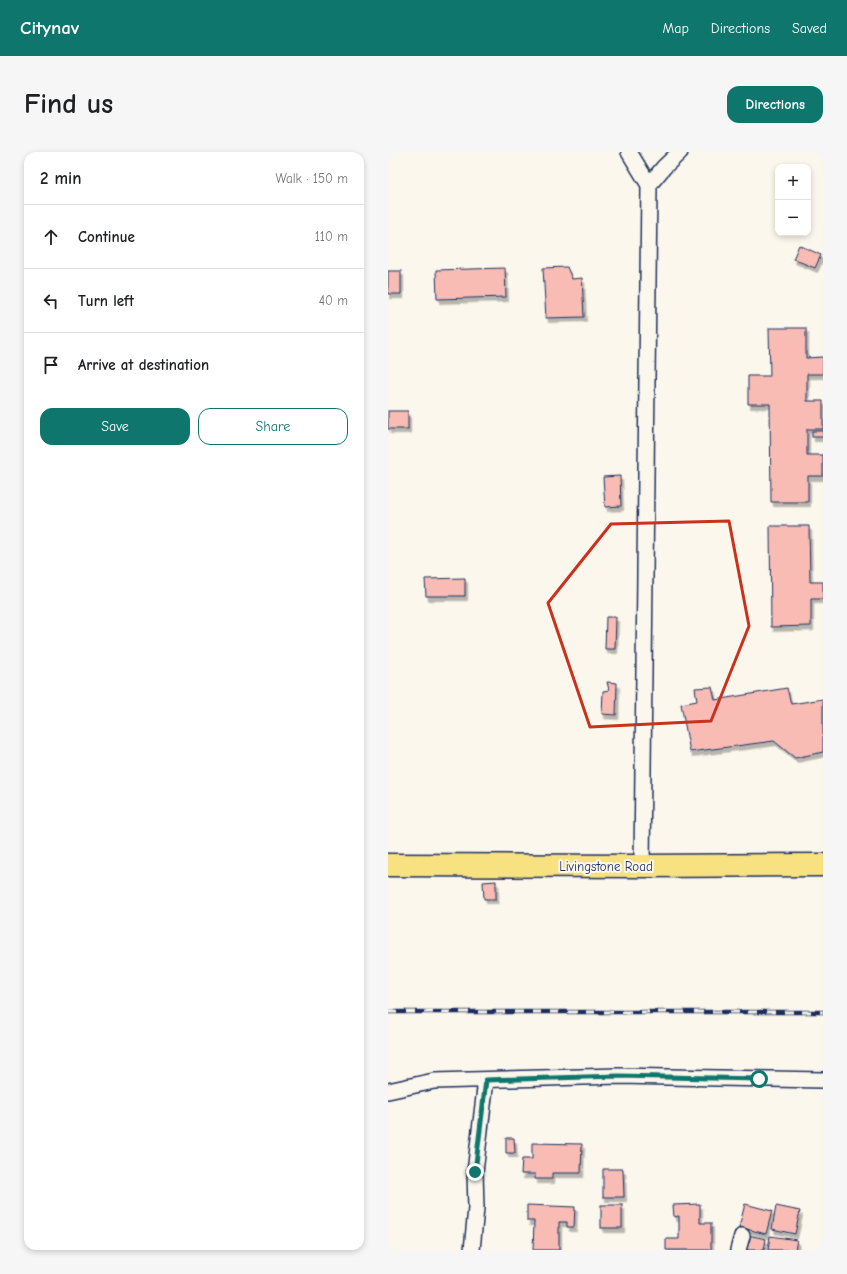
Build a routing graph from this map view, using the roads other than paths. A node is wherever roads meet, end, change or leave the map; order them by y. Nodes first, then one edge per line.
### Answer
1 (629, 152) edge
2 (680, 152) edge
3 (649, 185) junction
4 (388, 865) edge
5 (823, 865) edge
6 (642, 866) junction
7 (486, 1080) junction
8 (823, 1080) edge
9 (388, 1091) edge
10 (472, 1250) edge

1 - 3 street
2 - 3 street
3 - 6 street
4 - 6 highway, Livingstone Road
5 - 6 highway, Livingstone Road
7 - 8 street
7 - 9 street
7 - 10 street

